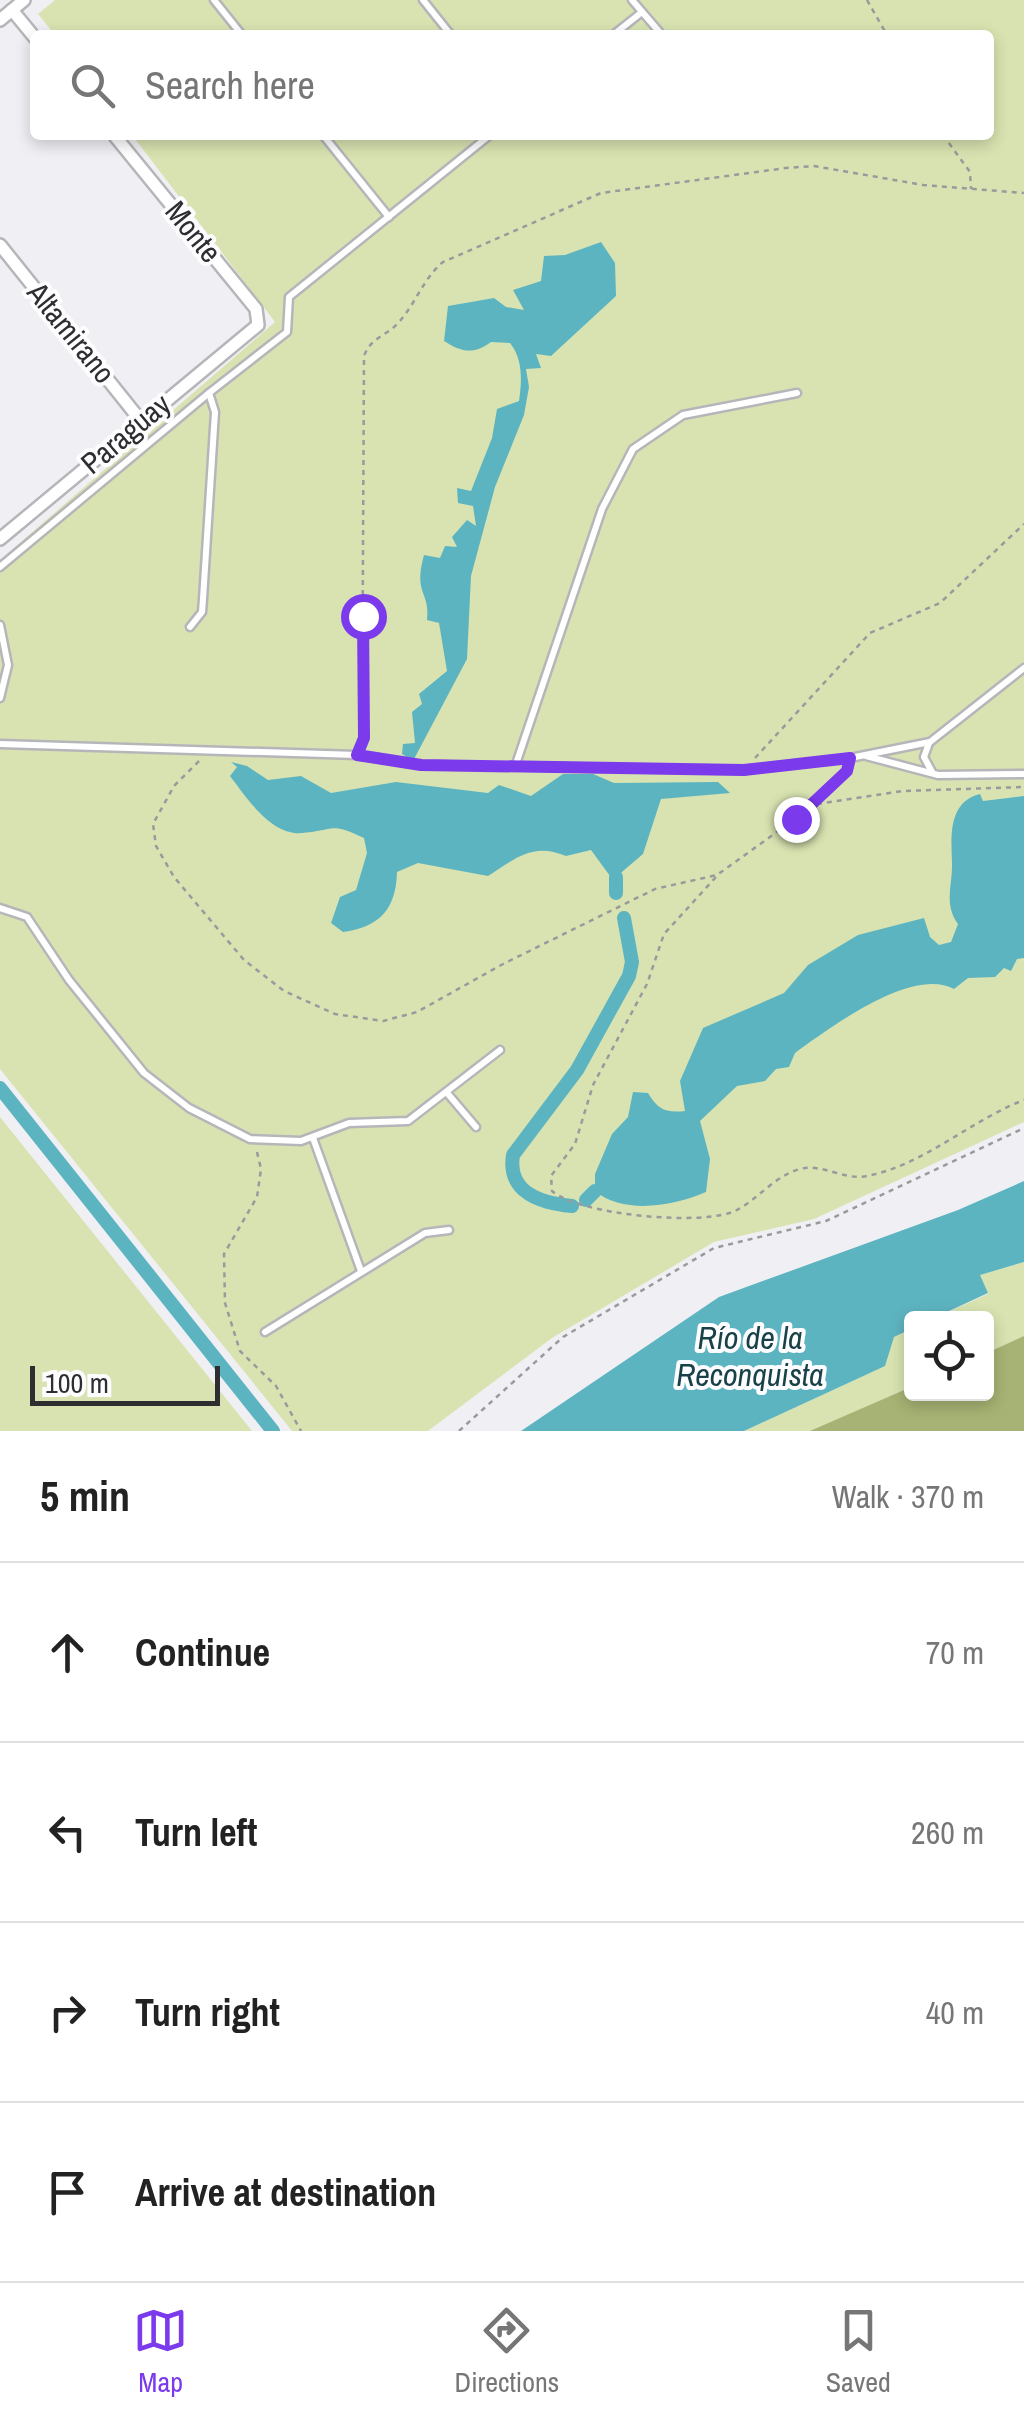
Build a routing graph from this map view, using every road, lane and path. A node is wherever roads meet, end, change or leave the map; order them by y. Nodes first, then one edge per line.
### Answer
1 (24, 0) edge
2 (214, 0) edge
3 (423, 0) edge
4 (632, 0) edge
5 (867, 0) edge
6 (12, 10) junction
7 (642, 12) junction
8 (0, 20) edge
9 (238, 30) edge
10 (447, 30) edge
11 (619, 30) edge
12 (658, 30) edge
13 (884, 30) edge
14 (30, 32) edge
15 (118, 140) edge
16 (326, 140) edge
17 (484, 140) edge
18 (947, 140) edge
19 (970, 190) junction
20 (1024, 193) edge
21 (388, 217) junction
22 (0, 245) edge
23 (253, 331) joint
24 (209, 393) junction
25 (797, 393) dead end
26 (142, 421) junction
27 (1024, 524) edge
28 (0, 539) edge
29 (0, 567) edge
30 (0, 625) edge
31 (190, 627) dead end
32 (1024, 668) edge
33 (0, 698) edge
34 (930, 742) junction
35 (0, 744) edge
36 (207, 750) junction
37 (357, 755) junction
38 (865, 756) junction
39 (850, 758) junction
40 (516, 764) junction
41 (744, 770) junction
42 (1024, 774) edge
43 (938, 775) junction
44 (1024, 787) edge
45 (816, 804) junction
46 (719, 874) junction
47 (0, 908) edge
48 (500, 1050) dead end
49 (448, 1094) junction
50 (1024, 1100) edge
51 (476, 1127) dead end
52 (1024, 1128) edge
53 (313, 1138) junction
54 (257, 1152) dead end
55 (449, 1230) dead end
56 (361, 1271) junction
57 (265, 1332) dead end
58 (301, 1431) edge
59 (460, 1431) edge

1 - 6 street
2 - 9 lane
3 - 10 lane
4 - 7 lane
5 - 13 path
6 - 8 street
6 - 14 street
7 - 11 lane
7 - 12 lane
15 - 23 street, Monte
16 - 21 lane
17 - 21 lane
18 - 19 path
19 - 20 path
19 - 37 path
21 - 24 lane
22 - 26 street, Altamirano
23 - 26 street, Paraguay
24 - 29 lane
24 - 31 lane
25 - 40 lane
26 - 28 street, Paraguay
27 - 41 path
30 - 33 lane
32 - 34 lane
34 - 38 lane
34 - 43 lane
35 - 36 lane
36 - 37 lane
36 - 46 path
37 - 40 lane
38 - 39 lane
38 - 43 lane
39 - 41 lane
39 - 45 path
40 - 41 lane
42 - 43 lane
44 - 45 path
45 - 46 path
46 - 50 path
47 - 53 lane
48 - 49 lane
49 - 51 lane
49 - 53 lane
52 - 59 path
53 - 56 lane
54 - 58 path
55 - 56 lane
56 - 57 lane

